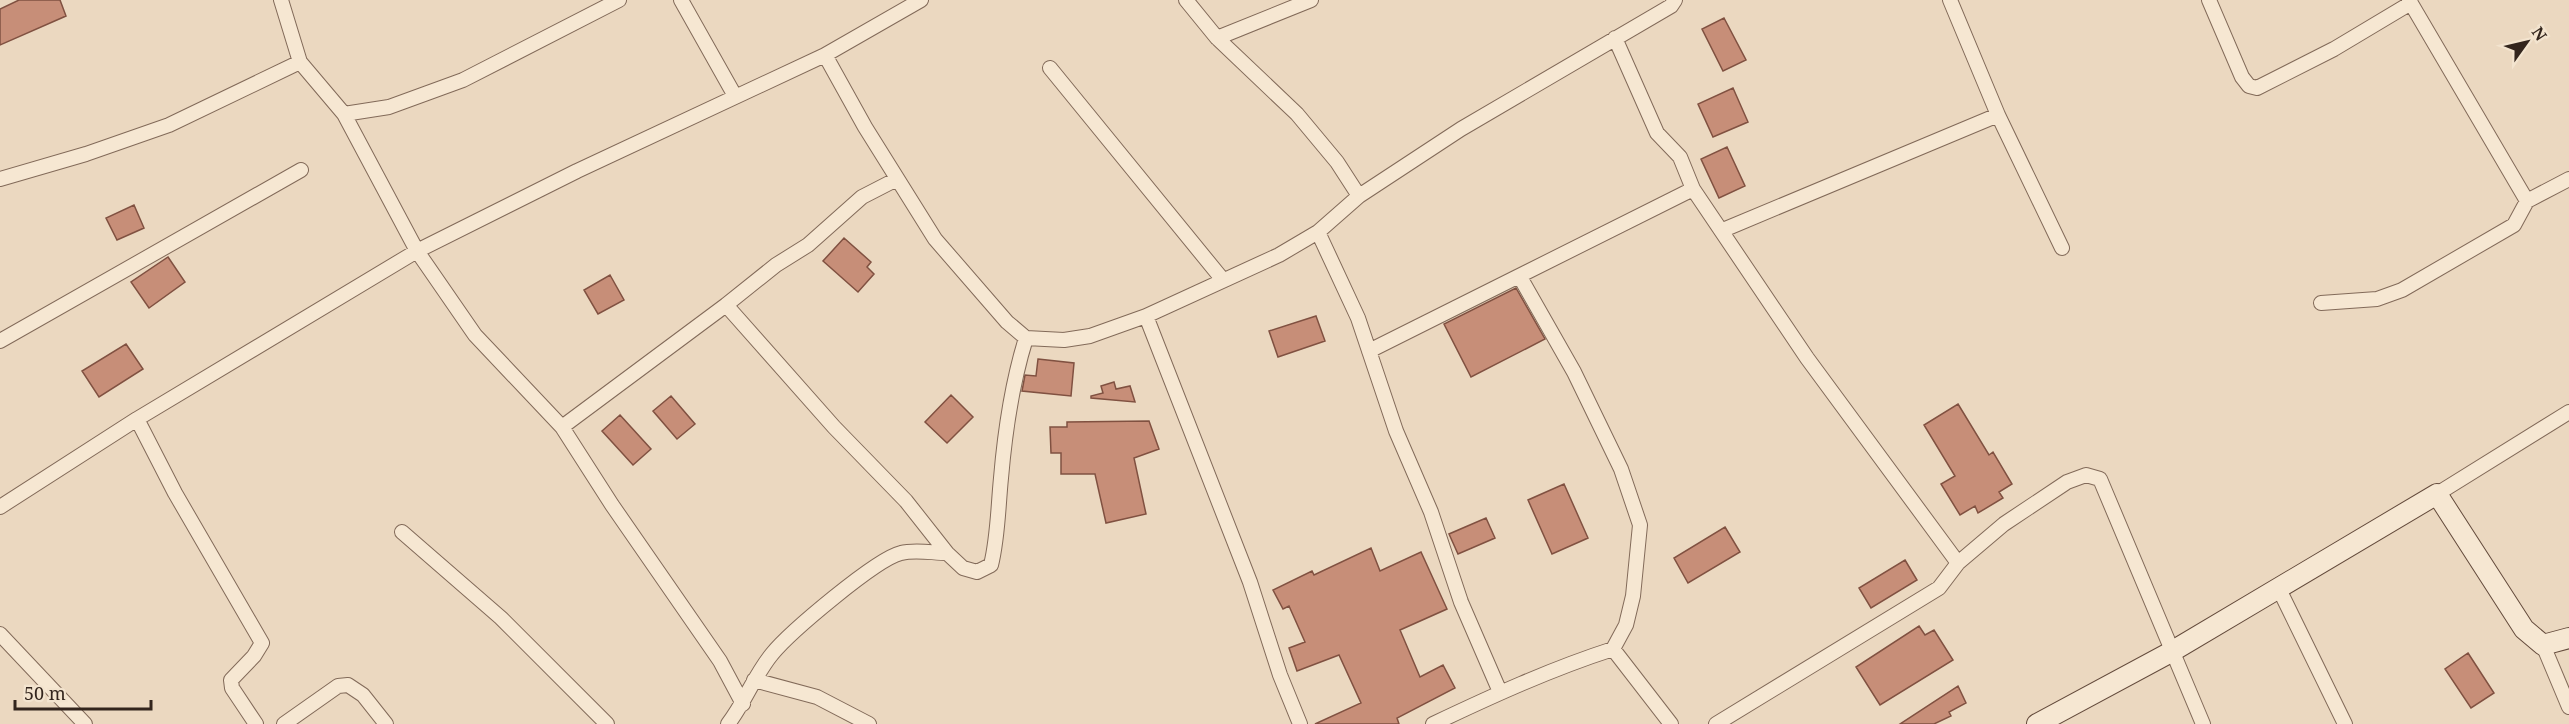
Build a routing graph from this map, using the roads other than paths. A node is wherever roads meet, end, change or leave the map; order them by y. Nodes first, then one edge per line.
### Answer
1 (619, 0) edge
2 (681, 0) edge
3 (921, 0) edge
4 (1186, 0) edge
5 (1311, 0) edge
6 (1675, 0) edge
7 (1950, 0) edge
8 (2209, 0) edge
9 (286, 2) edge
10 (2410, 2) edge
11 (1217, 38) junction
12 (1615, 38) junction
13 (825, 55) junction
14 (300, 62) junction
15 (1050, 68) dead end
16 (735, 96) junction
17 (344, 114) junction
18 (1998, 116) junction
19 (301, 170) dead end
20 (0, 179) edge
21 (897, 179) junction
22 (2569, 179) edge
23 (1693, 189) junction
24 (1359, 196) junction
25 (2527, 201) junction
26 (1723, 230) junction
27 (1318, 232) junction
28 (2062, 248) dead end
29 (417, 251) junction
30 (1520, 277) junction
31 (1223, 280) junction
32 (2321, 303) dead end
33 (726, 305) junction
34 (1146, 316) junction
35 (1026, 338) junction
36 (0, 341) edge
37 (1369, 351) junction
38 (2569, 412) edge
39 (137, 419) junction
40 (562, 427) junction
41 (2437, 494) junction
42 (0, 507) edge
43 (402, 532) dead end
44 (947, 553) junction
45 (1958, 563) junction
46 (2279, 589) junction
47 (0, 634) edge
48 (2569, 638) edge
49 (2543, 645) junction
50 (1613, 649) junction
51 (2171, 652) junction
52 (754, 680) junction
53 (1500, 692) junction
54 (743, 704) junction
55 (2569, 707) edge
56 (85, 724) edge
57 (256, 724) edge
58 (284, 724) edge
59 (386, 724) edge
60 (607, 724) edge
61 (728, 724) edge
62 (869, 724) edge
63 (1300, 724) edge
64 (1433, 724) edge
65 (1671, 724) edge
66 (1716, 724) edge
67 (2037, 724) edge
68 (2203, 724) edge
69 (2345, 724) edge

1 - 17 street
2 - 16 street
3 - 13 street
4 - 11 street
5 - 11 street
6 - 12 street
7 - 18 street
8 - 10 street
9 - 14 street
10 - 25 street
11 - 24 street
12 - 23 street
12 - 24 street
13 - 16 street
13 - 21 street
14 - 17 street
14 - 20 street
15 - 31 street
16 - 29 street
17 - 29 street
18 - 26 street
18 - 28 street
19 - 36 street
21 - 33 street
21 - 35 street
22 - 25 street
23 - 26 street
23 - 30 street
24 - 27 street
25 - 32 street
26 - 45 street
27 - 31 street
27 - 37 street
29 - 39 street
29 - 40 street
30 - 37 street
30 - 50 street
31 - 34 street
33 - 40 street
33 - 44 street
34 - 35 street
34 - 63 street
35 - 44 street
37 - 53 street
38 - 41 street
39 - 42 street
39 - 57 street
40 - 54 street
41 - 46 street
41 - 49 street
43 - 60 street
44 - 52 street
45 - 51 street
45 - 66 street
46 - 51 street
46 - 69 street
47 - 56 street
48 - 49 street
49 - 55 street
50 - 53 street
50 - 65 street
51 - 67 street
51 - 68 street
52 - 54 street
52 - 62 street
53 - 64 street
54 - 61 street
58 - 59 street

